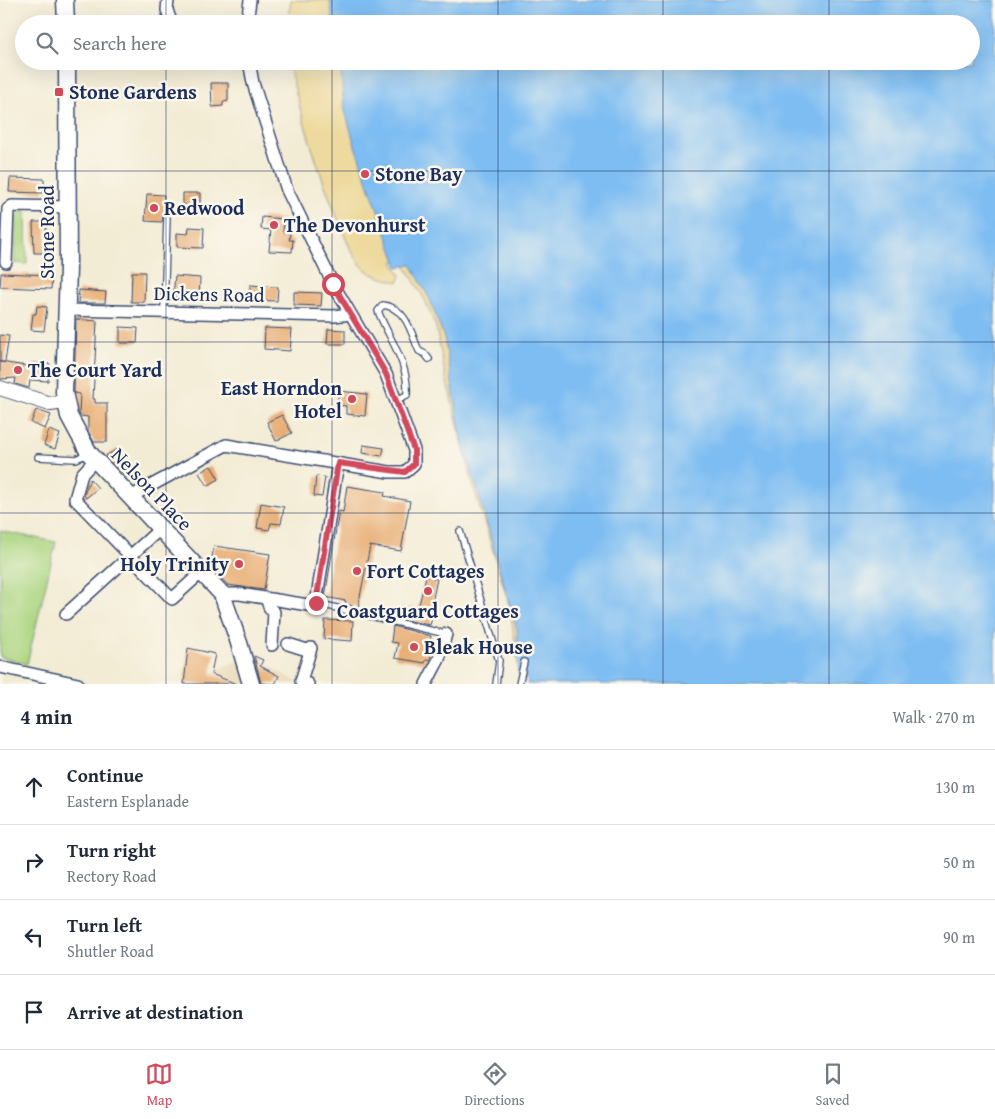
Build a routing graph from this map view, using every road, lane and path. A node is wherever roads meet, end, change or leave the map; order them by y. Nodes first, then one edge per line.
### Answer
1 (65, 0) edge
2 (168, 0) edge
3 (250, 0) edge
4 (66, 15) edge
5 (169, 15) edge
6 (248, 15) edge
7 (67, 70) edge
8 (251, 70) edge
9 (68, 208) junction
10 (167, 218) dead end
11 (6, 262) dead end
12 (68, 310) junction
13 (164, 312) junction
14 (350, 314) junction
15 (428, 359) dead end
16 (0, 388) edge
17 (396, 400) junction
18 (64, 402) junction
19 (38, 457) dead end
20 (92, 457) junction
21 (338, 463) junction
22 (130, 498) junction
23 (160, 529) junction
24 (460, 531) dead end
25 (131, 556) junction
26 (202, 572) junction
27 (222, 594) junction
28 (266, 598) junction
29 (316, 603) junction
30 (66, 614) dead end
31 (446, 634) joint
32 (288, 644) dead end
33 (272, 645) dead end
34 (524, 662) dead end
35 (0, 666) edge
36 (78, 684) edge
37 (251, 684) edge
38 (308, 684) edge
39 (426, 684) edge
40 (496, 684) edge
41 (519, 684) edge

1 - 4 main road
2 - 5 street
3 - 6 street
7 - 9 main road, Stone Road
8 - 14 street
9 - 11 street
9 - 12 main road, Stone Road
10 - 13 lane
12 - 13 street, Dickens Road
12 - 18 main road, Stone Road
13 - 14 street, Dickens Road
14 - 17 street
15 - 17 lane
16 - 18 street
17 - 21 street
18 - 20 main road, Nelson Place
19 - 20 lane, Nelson Place
20 - 22 main road, Nelson Place
20 - 25 street
21 - 22 street
21 - 29 street
22 - 23 main road, Nelson Place
23 - 25 street
23 - 26 main road, Nelson Place
24 - 40 lane
25 - 26 street
25 - 30 street
26 - 27 main road, Nelson Place
27 - 28 street
27 - 37 main road, Nelson Place
28 - 29 street
28 - 33 street
29 - 31 lane
31 - 39 street
32 - 38 street
34 - 41 lane
35 - 36 street

